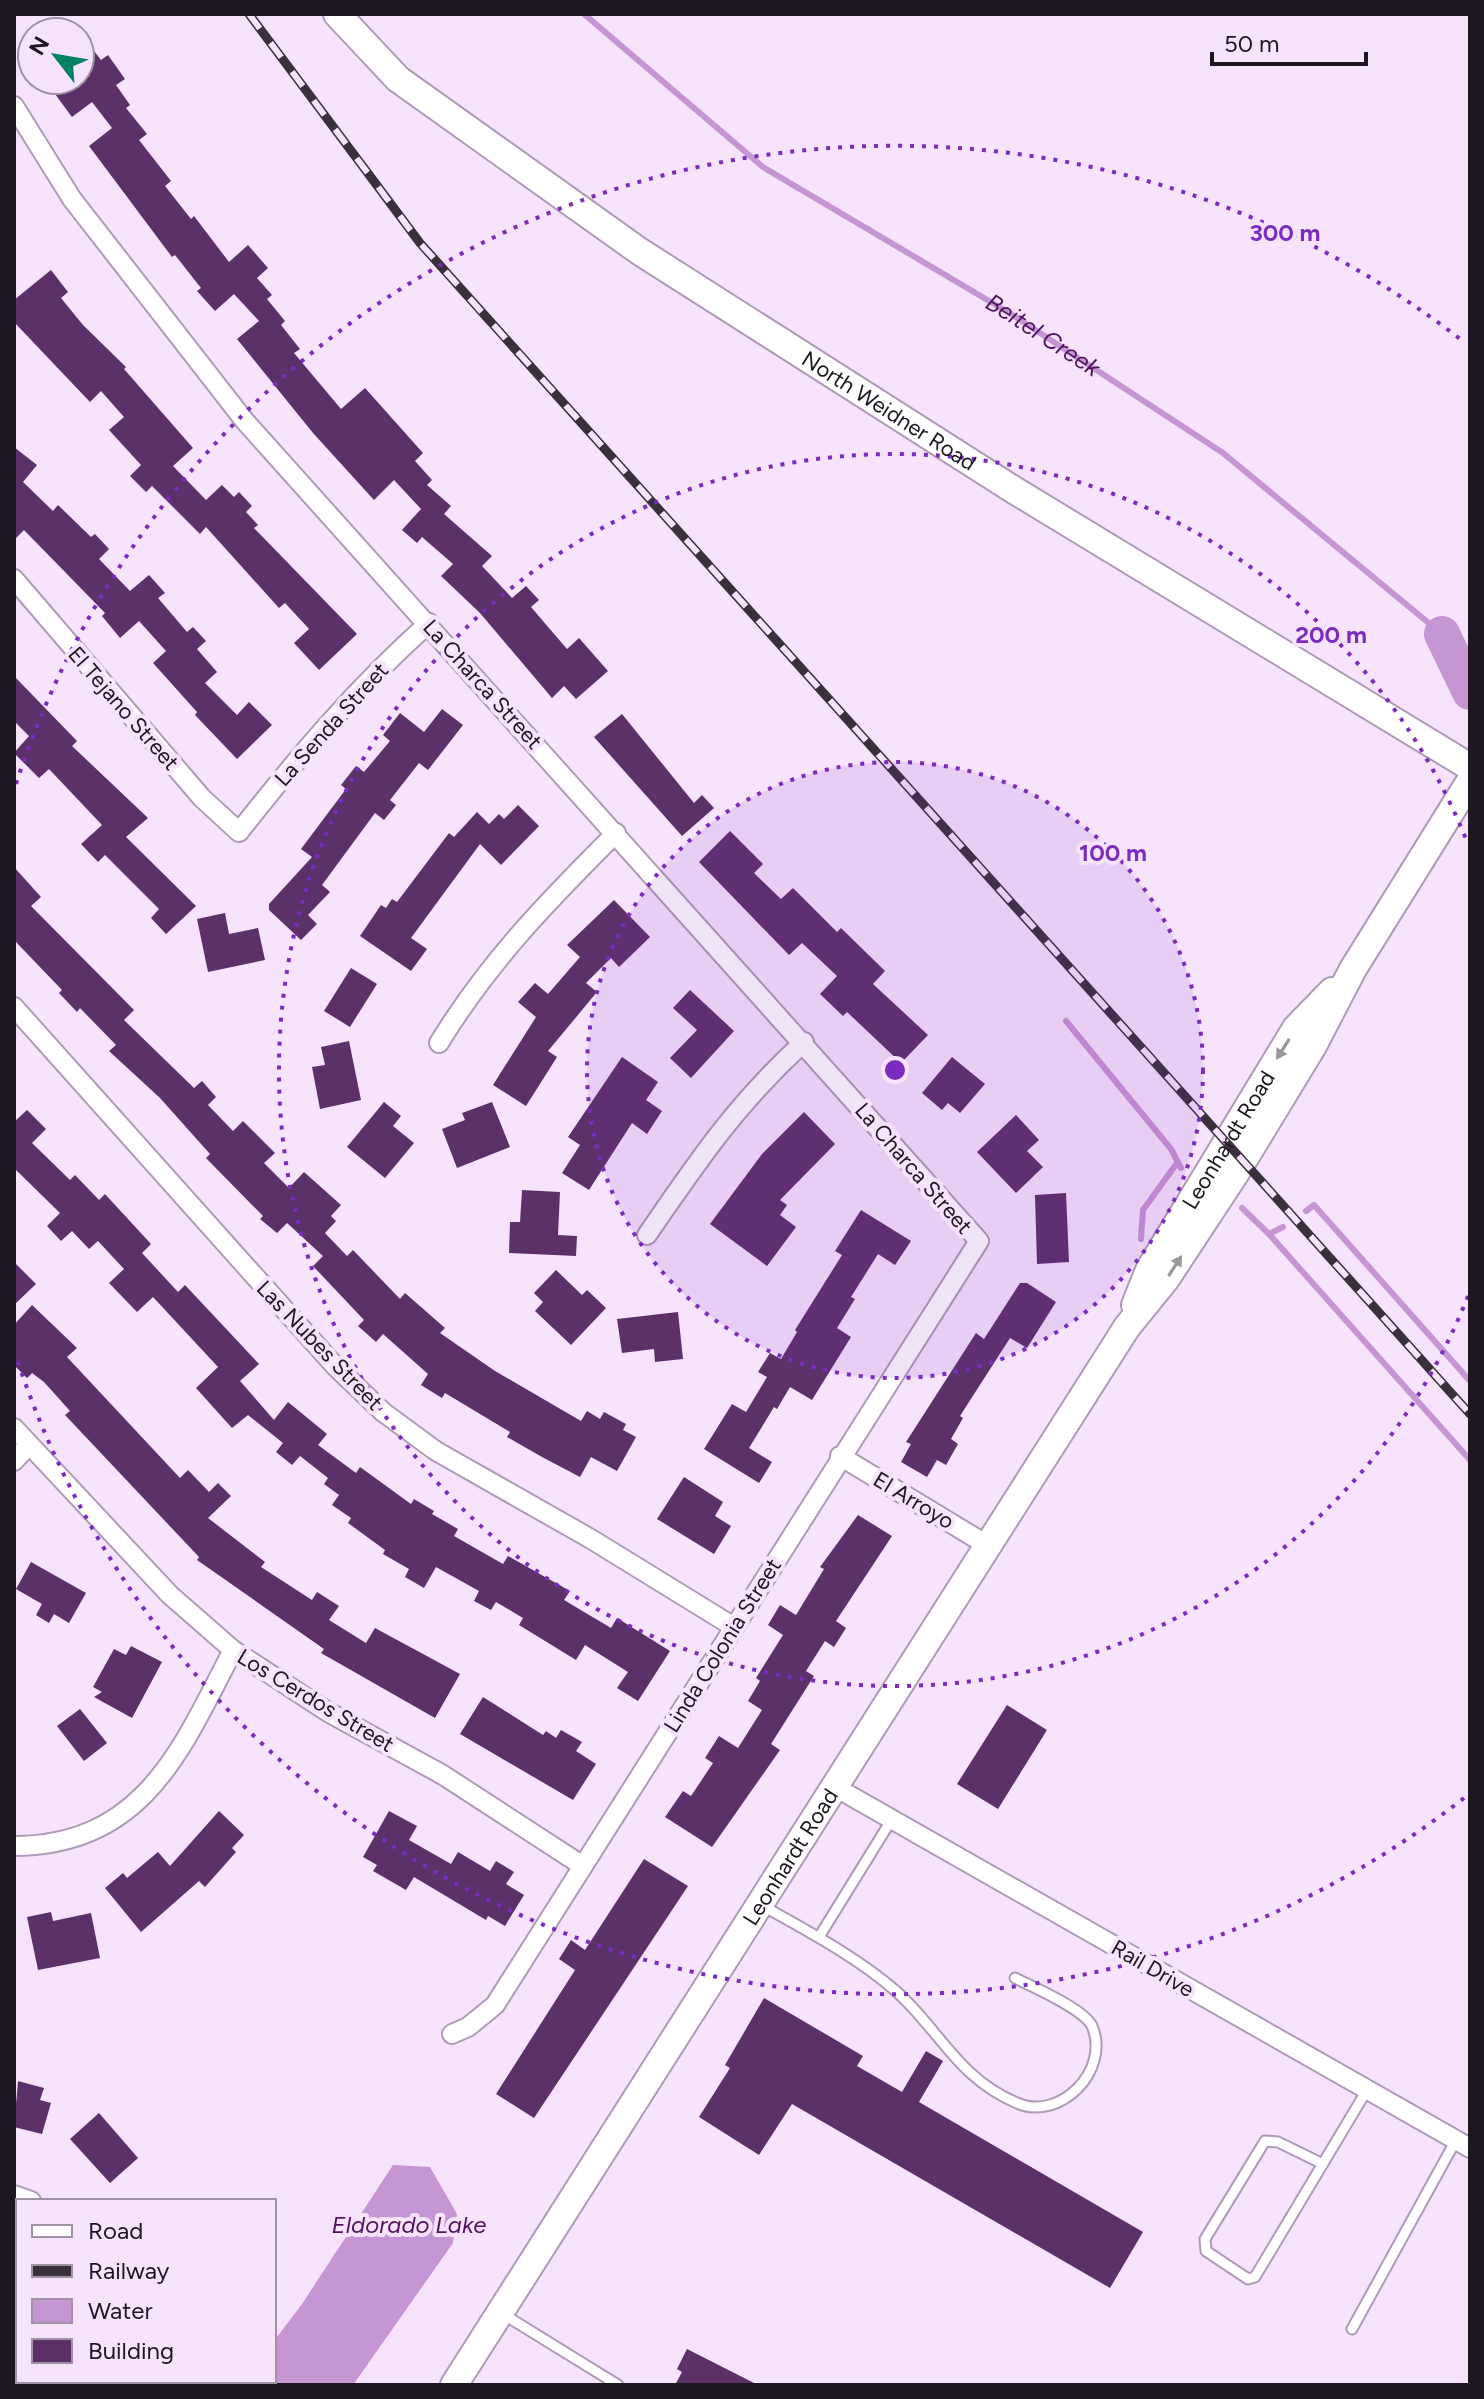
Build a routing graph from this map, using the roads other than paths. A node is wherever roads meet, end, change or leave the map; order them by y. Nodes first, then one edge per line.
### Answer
1 (337, 14) edge
2 (17, 117) edge
3 (14, 579) edge
4 (429, 623) junction
5 (1470, 767) edge
6 (1470, 781) edge
7 (239, 832) joint
8 (616, 833) junction
9 (14, 1007) edge
10 (804, 1042) junction
11 (439, 1043) dead end
12 (647, 1235) dead end
13 (979, 1241) joint
14 (14, 1428) edge
15 (29, 1445) junction
16 (840, 1456) junction
17 (14, 1461) edge
18 (987, 1545) junction
19 (734, 1627) junction
20 (233, 1650) junction
21 (835, 1787) junction
22 (892, 1819) junction
23 (14, 1846) edge
24 (583, 1866) junction
25 (760, 1905) junction
26 (819, 1937) junction
27 (1015, 1978) dead end
28 (452, 2034) dead end
29 (1367, 2090) junction
30 (1463, 2144) edge
31 (1323, 2164) junction
32 (500, 2313) junction
33 (1352, 2329) dead end
34 (454, 2385) edge
35 (618, 2385) edge

1 - 5 street, North Weidner Road
2 - 4 street, La Charca Street
3 - 7 street, El Tejano Street
4 - 7 street, La Senda Street
4 - 8 street, La Charca Street
6 - 18 street, Leonhardt Road
8 - 10 street, La Charca Street
8 - 11 street
9 - 19 street, Las Nubes Street
10 - 12 street
10 - 13 street, La Charca Street
13 - 16 street, Linda Colonia Street
14 - 15 street, Los Cerdos Street
15 - 17 street
15 - 20 street, Los Cerdos Street
16 - 18 street, El Arroyo
16 - 19 street, Linda Colonia Street
18 - 21 street, Leonhardt Road
19 - 24 street, Linda Colonia Street
20 - 23 street
20 - 24 street, Los Cerdos Street
21 - 22 street, Rail Drive
21 - 25 street, Leonhardt Road
22 - 26 lane
22 - 29 street, Rail Drive
24 - 28 street, Linda Colonia Street
25 - 26 lane
25 - 32 street, Leonhardt Road
26 - 27 lane
29 - 30 street, Rail Drive
29 - 31 lane
30 - 33 lane
31 - 31 lane
32 - 34 street, Leonhardt Road
32 - 35 lane

